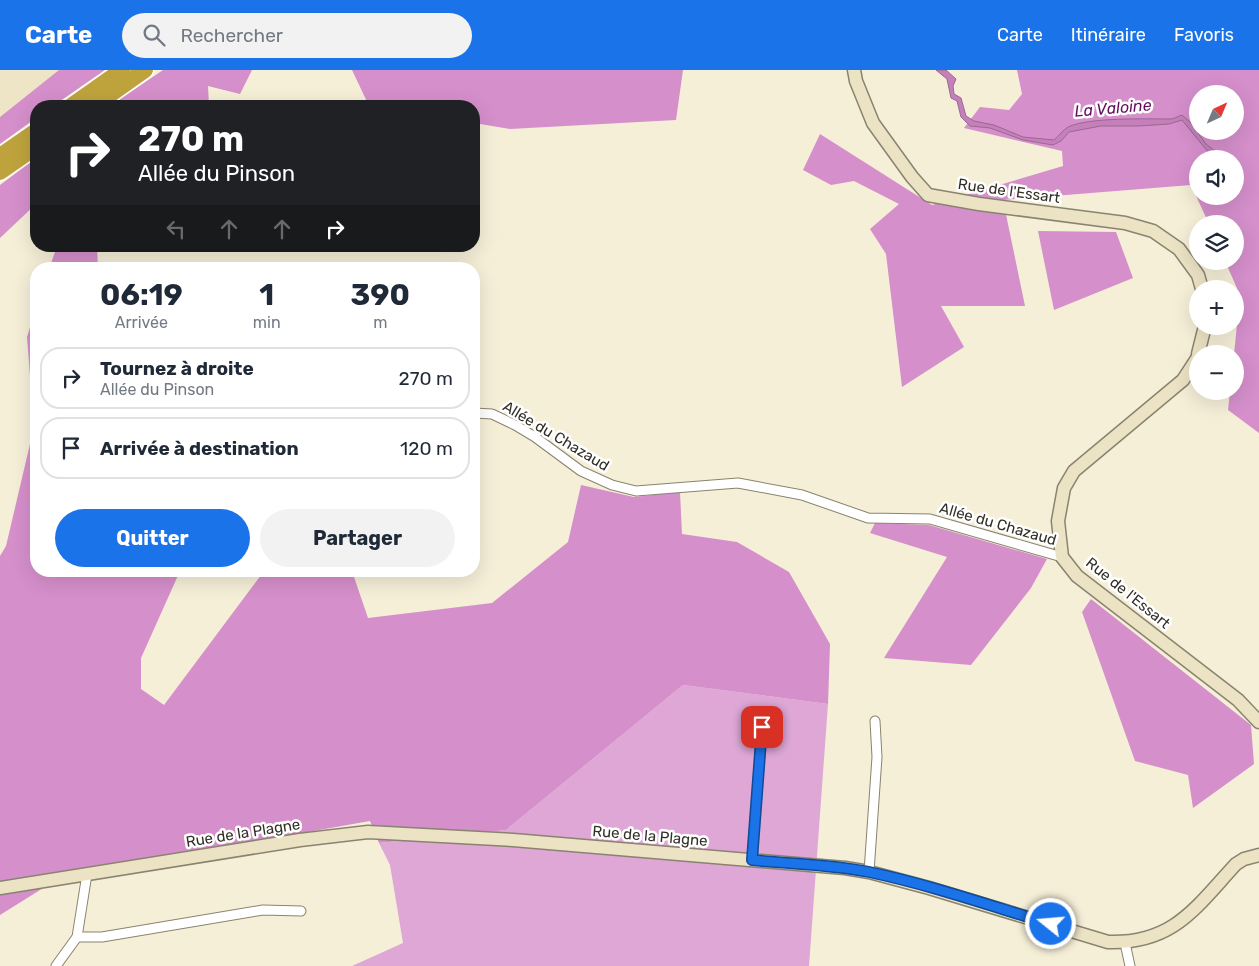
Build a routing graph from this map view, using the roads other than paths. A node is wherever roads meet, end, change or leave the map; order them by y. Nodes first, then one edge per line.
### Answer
1 (122, 70) edge
2 (145, 70) edge
3 (854, 70) edge
4 (80, 100) edge
5 (102, 100) edge
6 (30, 135) edge
7 (30, 151) edge
8 (0, 156) edge
9 (0, 172) edge
10 (1199, 280) edge
11 (1189, 370) edge
12 (480, 413) edge
13 (1062, 556) junction
14 (875, 720) dead end
15 (1259, 722) edge
16 (762, 727) dead end
17 (1259, 855) edge
18 (752, 860) junction
19 (869, 872) junction
20 (87, 874) junction
21 (0, 888) edge
22 (301, 911) dead end
23 (76, 937) junction
24 (1125, 942) junction
25 (56, 966) edge
26 (1130, 966) edge

1 - 4 highway
2 - 5 highway
3 - 10 street, Rue de l'Essart
6 - 8 highway
7 - 9 highway
11 - 13 street
12 - 13 street, Allée du Chazaud
13 - 15 street, Rue de l'Essart
14 - 19 street
16 - 18 street
17 - 24 street, Rue de la Plagne
18 - 19 street, Rue de la Plagne
18 - 20 street, Rue de la Plagne
19 - 24 street, Rue de la Plagne
20 - 21 street, Rue de la Plagne
20 - 23 street
22 - 23 street
23 - 25 street
24 - 26 street

